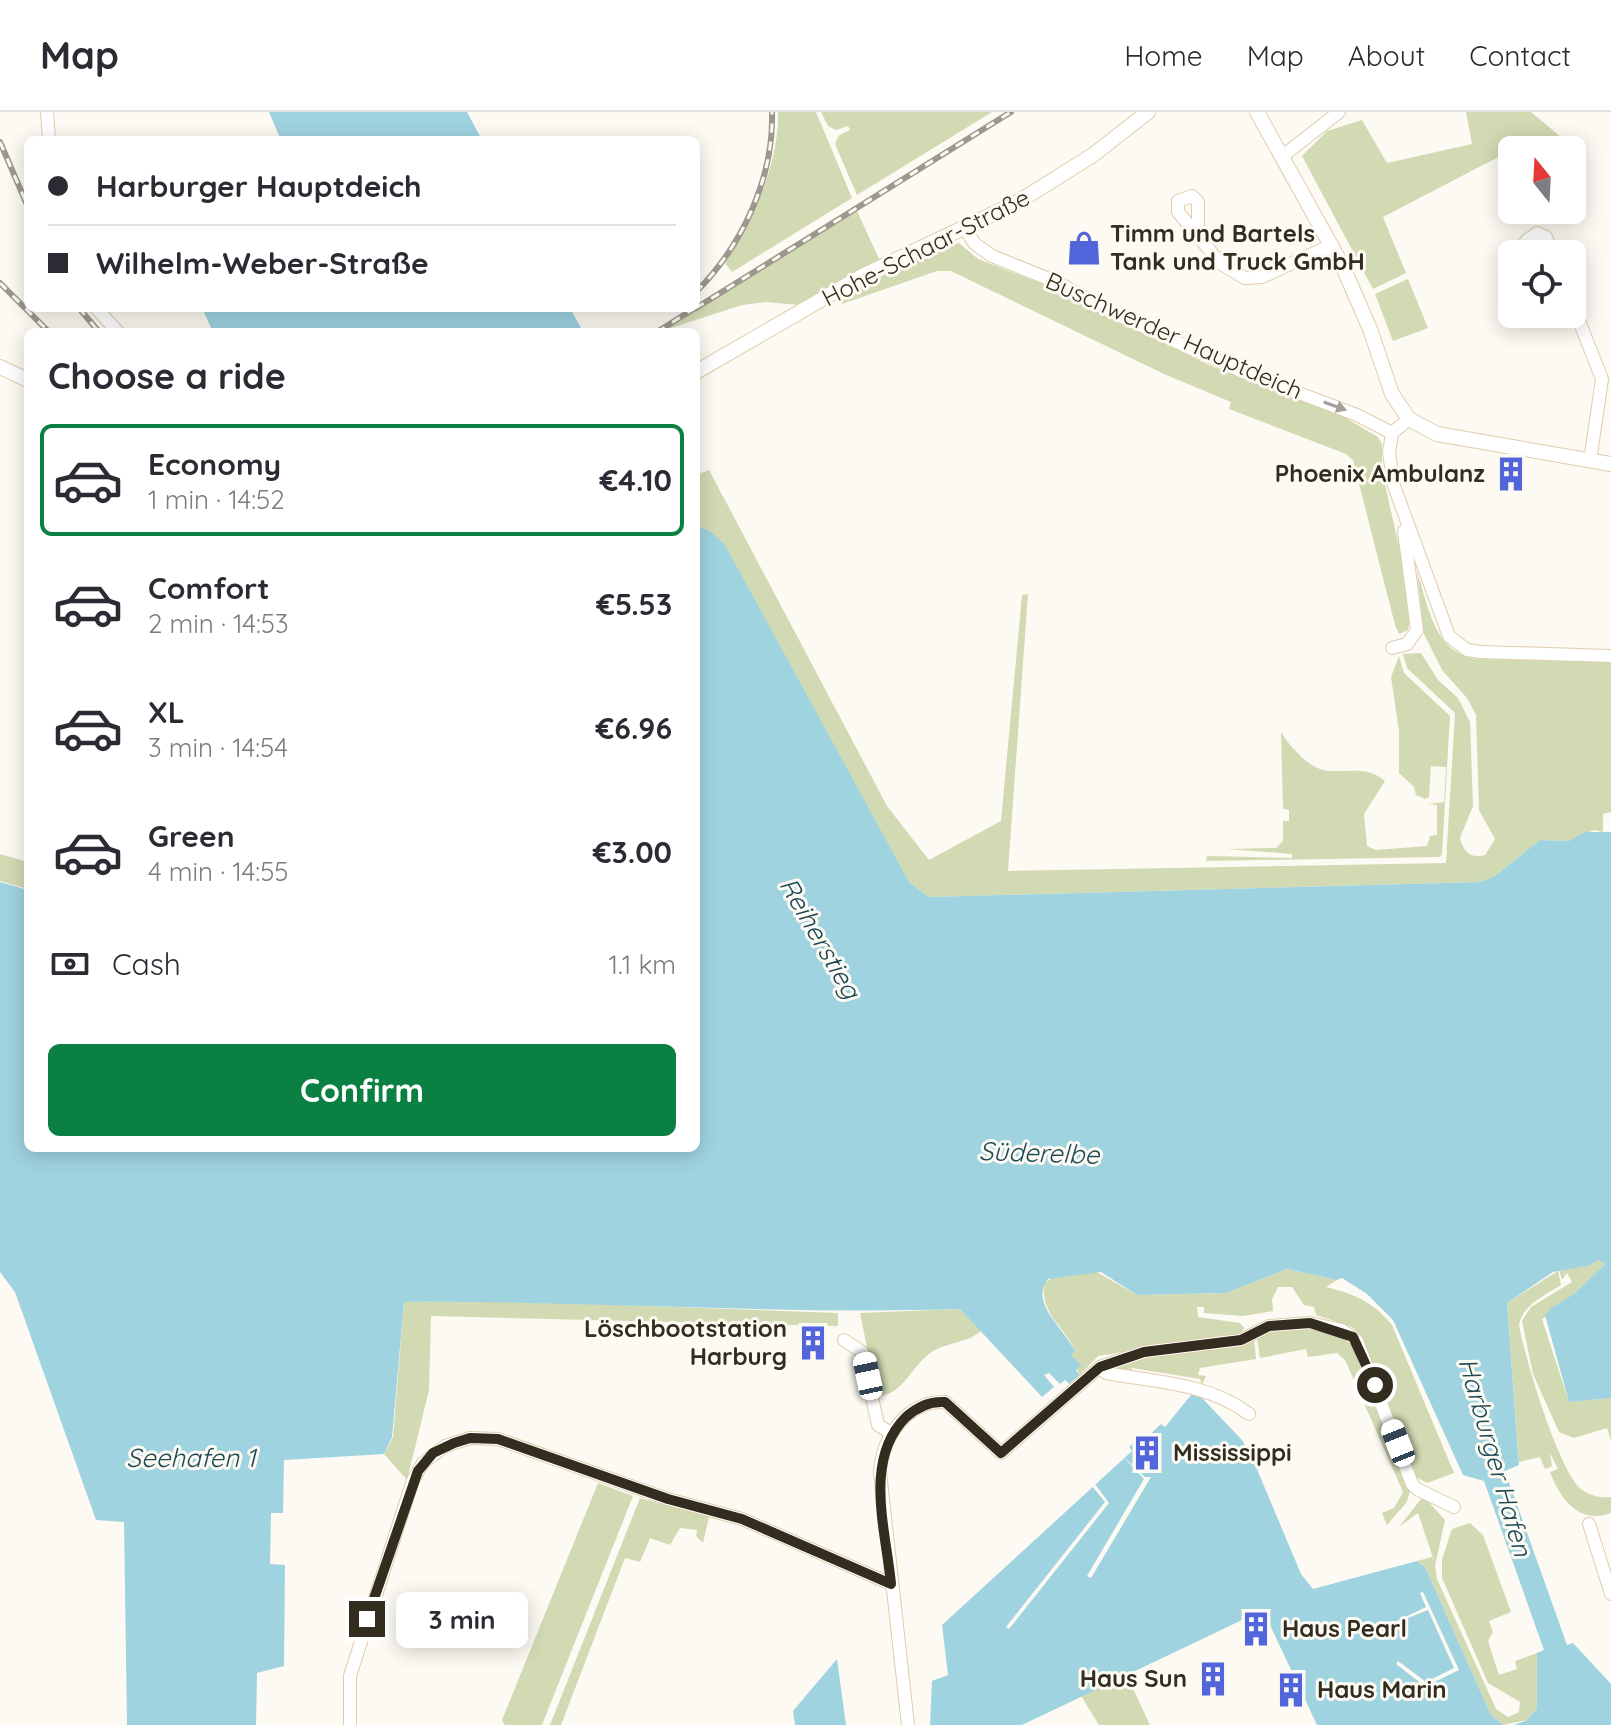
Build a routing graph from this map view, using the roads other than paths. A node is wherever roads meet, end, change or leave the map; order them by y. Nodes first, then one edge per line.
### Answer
1 (47, 112) edge
2 (1148, 112) edge
3 (1257, 112) edge
4 (1339, 112) edge
5 (49, 136) edge
6 (1284, 155) junction
7 (965, 229) junction
8 (1198, 232) dead end
9 (1527, 240) edge
10 (1547, 240) edge
11 (1332, 245) junction
12 (100, 312) edge
13 (114, 328) edge
14 (1582, 328) edge
15 (0, 367) edge
16 (700, 370) edge
17 (24, 378) edge
18 (1409, 419) junction
19 (1392, 433) junction
20 (1590, 461) junction
21 (1611, 464) edge
22 (1405, 520) junction
23 (1392, 648) dead end
24 (1611, 656) edge
25 (844, 1340) dead end
26 (1100, 1367) junction
27 (1249, 1414) dead end
28 (891, 1433) junction
29 (1454, 1507) dead end
30 (1589, 1524) dead end
31 (891, 1584) junction
32 (1611, 1594) edge
33 (350, 1725) edge
34 (908, 1725) edge

1 - 5 street
2 - 7 main road, Hohe-Schaar-Straße
3 - 6 main road
4 - 6 street
6 - 11 main road
7 - 16 main road, Hohe-Schaar-Straße
7 -> 19 street, Buschwerder Hauptdeich
8 - 11 street
9 - 10 street
11 - 18 main road
12 - 13 street
14 - 20 street
15 - 17 main road
18 - 19 street
18 - 20 main road
19 - 22 street
20 - 21 main road
22 - 23 street
22 - 24 street
25 - 28 street
26 - 27 street
26 - 28 street
26 - 29 street
28 - 31 street
30 - 32 street
31 - 33 street
31 - 34 street

